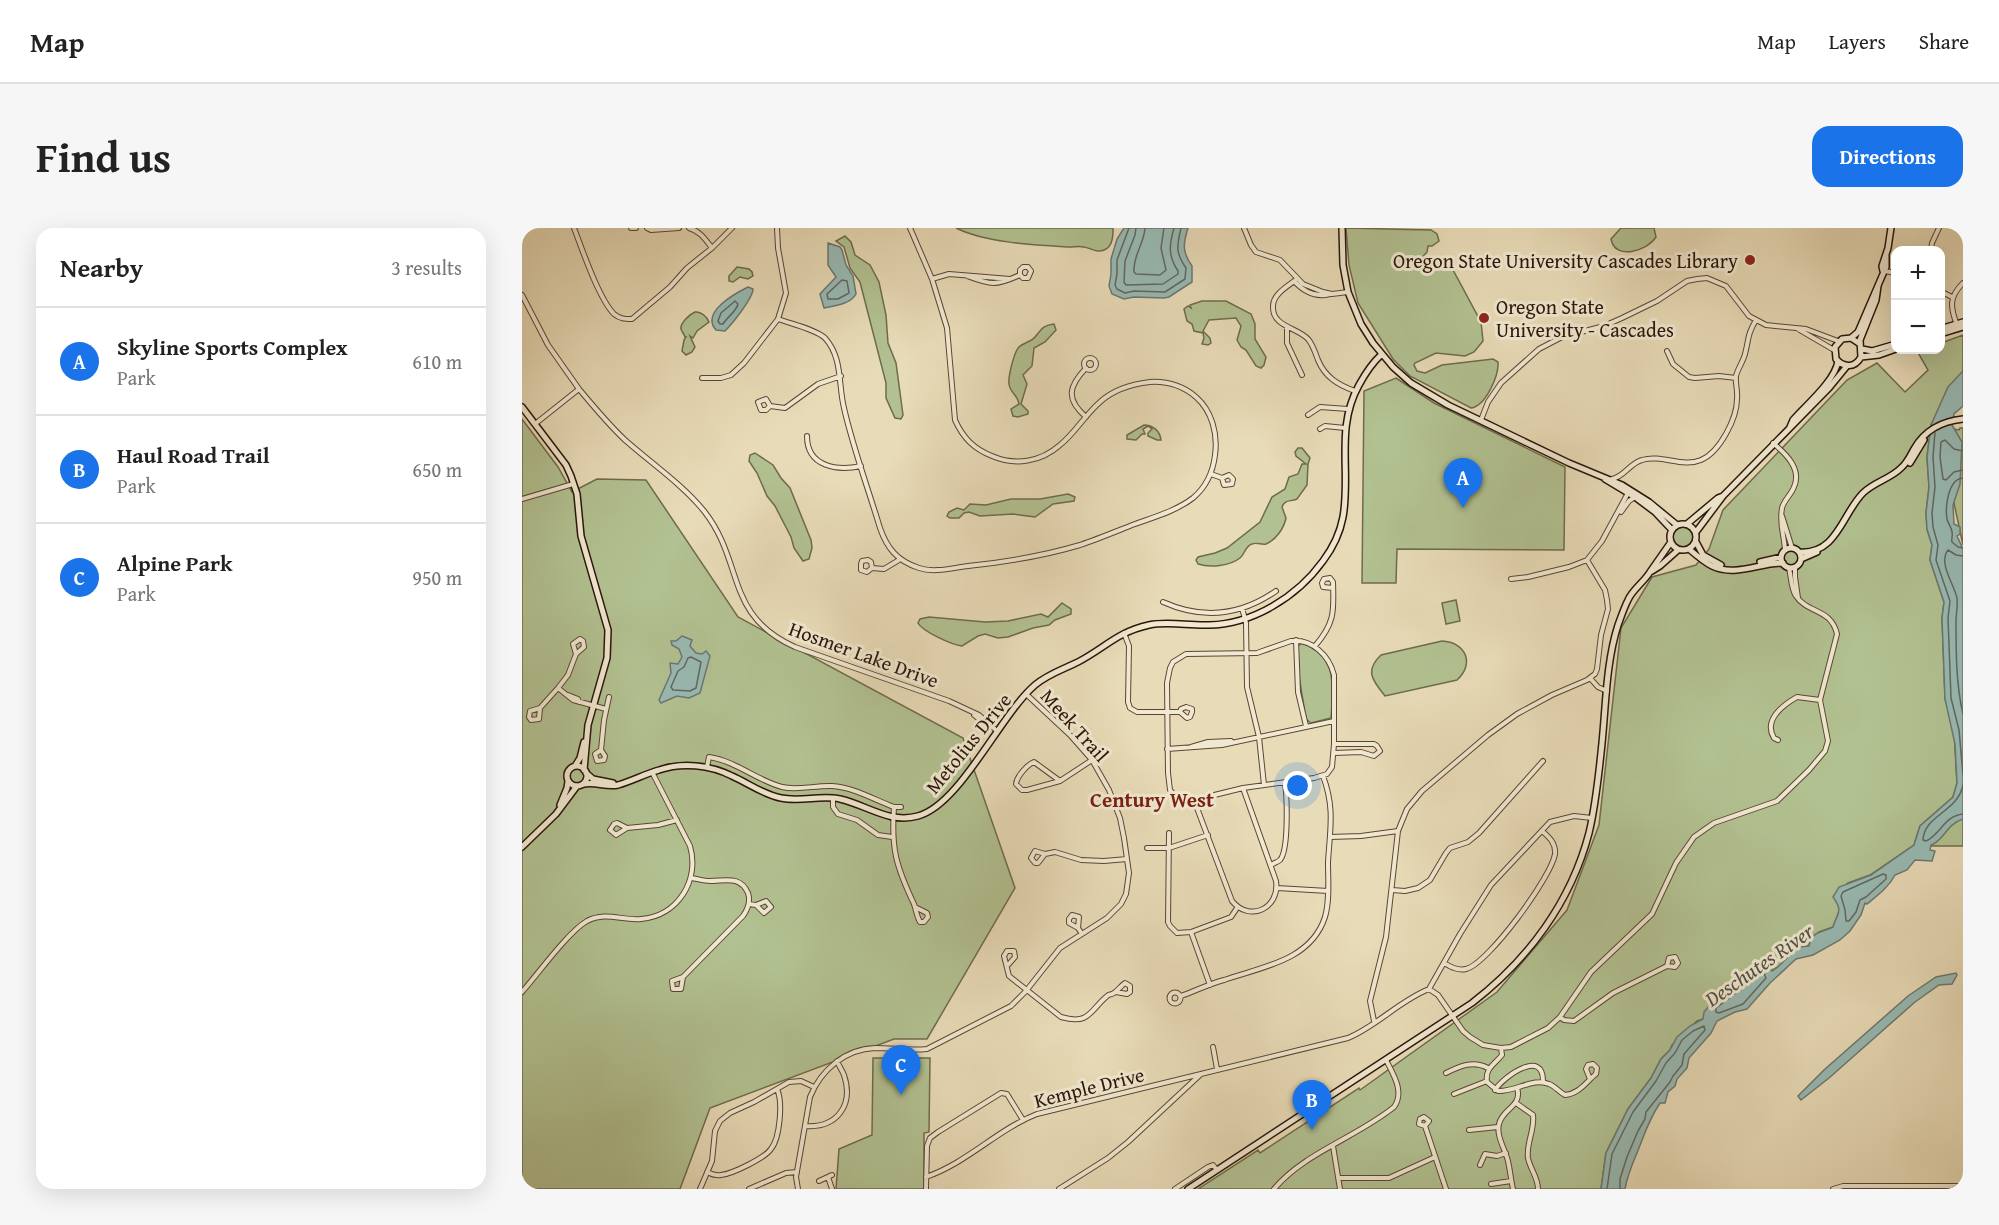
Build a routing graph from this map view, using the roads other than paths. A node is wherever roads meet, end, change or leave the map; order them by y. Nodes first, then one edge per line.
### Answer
1 (574, 228) edge
2 (631, 228) edge
3 (636, 228) edge
4 (646, 228) edge
5 (679, 228) edge
6 (688, 228) edge
7 (732, 228) edge
8 (777, 228) edge
9 (910, 228) edge
10 (1244, 228) edge
11 (1342, 228) edge
12 (1891, 228) edge
13 (1939, 228) edge
14 (1932, 246) edge
15 (712, 248) junction
16 (1883, 271) junction
17 (1891, 272) edge
18 (1020, 275) dead end
19 (932, 279) junction
20 (1295, 280) junction
21 (1963, 283) edge
22 (1878, 286) junction
23 (1348, 292) junction
24 (1945, 293) edge
25 (522, 295) edge
26 (1952, 297) junction
27 (778, 319) junction
28 (1756, 320) junction
29 (1960, 326) edge
30 (1287, 327) junction
31 (1945, 328) edge
32 (1798, 329) junction
33 (1945, 332) edge
34 (1851, 338) junction
35 (1838, 341) junction
36 (1891, 345) edge
37 (1861, 346) junction
38 (1834, 350) junction
39 (1667, 351) dead end
40 (1891, 351) edge
41 (1382, 355) junction
42 (1861, 357) junction
43 (1838, 361) junction
44 (1847, 366) junction
45 (1086, 368) dead end
46 (1302, 375) dead end
47 (841, 376) junction
48 (702, 378) dead end
49 (1736, 378) junction
50 (579, 389) junction
51 (1355, 391) junction
52 (770, 406) dead end
53 (522, 407) edge
54 (1348, 409) junction
55 (1308, 415) dead end
56 (1086, 417) junction
57 (1481, 420) junction
58 (1963, 421) edge
59 (535, 424) junction
60 (1345, 428) junction
61 (1789, 428) junction
62 (1320, 429) dead end
63 (807, 436) dead end
64 (1773, 443) junction
65 (1911, 458) junction
66 (861, 466) junction
67 (1624, 473) junction
68 (1211, 474) junction
69 (1222, 478) dead end
70 (1603, 478) junction
71 (1610, 479) junction
72 (574, 484) junction
73 (1620, 484) junction
74 (1629, 491) junction
75 (1723, 496) junction
76 (1635, 497) junction
77 (522, 499) edge
78 (1781, 516) junction
79 (1612, 525) junction
80 (1677, 525) junction
81 (1688, 525) junction
82 (1672, 530) junction
83 (1696, 532) junction
84 (1671, 542) junction
85 (1696, 542) junction
86 (1792, 548) junction
87 (1689, 549) junction
88 (1678, 550) junction
89 (1785, 550) junction
90 (1799, 552) junction
91 (1801, 559) junction
92 (899, 560) junction
93 (1587, 560) junction
94 (1782, 560) junction
95 (1792, 567) junction
96 (872, 568) dead end
97 (1652, 571) junction
98 (1511, 579) dead end
99 (1333, 588) dead end
100 (1276, 591) dead end
101 (1163, 602) dead end
102 (1242, 608) junction
103 (1246, 618) junction
104 (1124, 633) junction
105 (1296, 640) junction
106 (1315, 646) junction
107 (576, 654) dead end
108 (1246, 654) junction
109 (1590, 678) junction
110 (558, 688) junction
111 (1607, 691) junction
112 (1026, 694) junction
113 (609, 697) dead end
114 (1820, 700) junction
115 (592, 705) junction
116 (540, 708) dead end
117 (606, 709) junction
118 (1180, 712) dead end
119 (1167, 713) junction
120 (1334, 721) junction
121 (1305, 726) junction
122 (997, 731) junction
123 (587, 734) junction
124 (1259, 737) junction
125 (1778, 740) dead end
126 (1334, 744) junction
127 (1167, 748) junction
128 (601, 750) dead end
129 (1334, 753) junction
130 (1092, 760) junction
131 (1543, 761) dead end
132 (574, 767) junction
133 (707, 767) junction
134 (585, 771) junction
135 (652, 772) junction
136 (1323, 776) junction
137 (568, 781) junction
138 (1060, 781) junction
139 (621, 783) junction
140 (1285, 783) junction
141 (579, 785) junction
142 (1264, 785) junction
143 (1243, 788) junction
144 (833, 798) junction
145 (1194, 800) junction
146 (894, 807) junction
147 (901, 807) dead end
148 (553, 816) junction
149 (893, 818) junction
150 (1592, 819) junction
151 (677, 820) junction
152 (627, 828) dead end
153 (1398, 831) junction
154 (1542, 831) junction
155 (1169, 833) dead end
156 (1208, 835) junction
157 (892, 837) junction
158 (1330, 837) junction
159 (522, 847) edge
160 (1147, 848) dead end
161 (1169, 848) junction
162 (1045, 854) dead end
163 (1127, 859) junction
164 (1271, 864) junction
165 (691, 878) junction
166 (1277, 888) junction
167 (1392, 890) junction
168 (1328, 891) junction
169 (749, 904) junction
170 (756, 905) dead end
171 (915, 907) dead end
172 (1237, 908) junction
173 (1078, 928) dead end
174 (1191, 932) junction
175 (1082, 934) junction
176 (1444, 963) junction
177 (1008, 965) dead end
178 (1668, 966) dead end
179 (683, 977) dead end
180 (1210, 985) junction
181 (1429, 989) junction
182 (1026, 991) junction
183 (522, 992) edge
184 (1116, 992) dead end
185 (1181, 996) dead end
186 (1453, 1016) junction
187 (1560, 1017) junction
188 (1374, 1022) junction
189 (1213, 1047) dead end
190 (1501, 1048) junction
191 (1386, 1060) junction
192 (837, 1061) junction
193 (1488, 1068) junction
194 (1217, 1069) junction
195 (1201, 1073) junction
196 (1446, 1073) dead end
197 (1590, 1079) dead end
198 (1486, 1081) junction
199 (1543, 1082) junction
200 (814, 1087) junction
201 (1518, 1088) junction
202 (777, 1089) junction
203 (1495, 1090) junction
204 (1454, 1094) dead end
205 (1516, 1103) junction
206 (1023, 1119) junction
207 (806, 1126) junction
208 (1425, 1126) dead end
209 (1498, 1127) junction
210 (1469, 1130) dead end
211 (1333, 1146) junction
212 (1506, 1152) junction
213 (1435, 1157) junction
214 (1480, 1165) dead end
215 (1217, 1170) junction
216 (797, 1172) junction
217 (707, 1173) junction
218 (926, 1177) junction
219 (1338, 1178) junction
220 (819, 1181) dead end
221 (1511, 1181) junction
222 (1491, 1184) dead end
223 (1963, 1186) edge
224 (1851, 1188) edge
225 (1894, 1188) edge
226 (1938, 1188) edge
227 (700, 1189) edge
228 (749, 1189) edge
229 (798, 1189) edge
230 (832, 1189) edge
231 (926, 1189) edge
232 (1059, 1189) edge
233 (1175, 1189) edge
234 (1188, 1189) edge
235 (1274, 1189) edge
236 (1340, 1189) edge
237 (1446, 1189) edge
238 (1513, 1189) edge
239 (1538, 1189) edge
240 (1833, 1189) edge

1 - 15 street
2 - 3 street
4 - 5 street
6 - 15 street
7 - 15 street
8 - 27 street
9 - 19 street
10 - 20 street
11 - 23 main road
12 - 16 main road
13 - 14 street
16 - 17 street
16 - 22 main road
18 - 19 street
19 - 56 street
20 - 23 street
20 - 30 street
21 - 26 street
22 - 34 main road
22 - 37 main road
23 - 41 main road
24 - 26 street
25 - 50 street, Hosmer Lake Drive
26 - 29 street
27 - 47 street
27 - 48 street
28 - 32 street
28 - 49 street
28 - 57 street
29 - 31 main road
29 - 33 main road
30 - 46 street
30 - 51 street
32 - 35 street
32 - 38 street
34 - 35 main road
34 - 37 main road
35 - 38 main road
36 - 37 main road
37 - 42 main road
38 - 43 main road
39 - 49 street
40 - 42 main road
41 - 51 main road, Metolius Drive
41 - 57 main road
42 - 44 main road
43 - 44 main road
43 - 61 main road
44 - 61 main road
45 - 56 street
47 - 52 street
47 - 66 street
49 - 67 street
50 - 59 street
50 - 122 street, Hosmer Lake Drive
51 - 54 main road, Metolius Drive
53 - 59 main road
54 - 55 street
54 - 60 main road, Metolius Drive
56 - 68 street
57 - 70 main road
58 - 65 main road
59 - 72 main road
60 - 62 street
60 - 103 main road, Metolius Drive
61 - 64 main road
63 - 66 street
64 - 75 main road
64 - 78 street
65 - 90 main road
65 - 91 main road
66 - 92 street
67 - 71 street
67 - 73 street
68 - 69 street
68 - 92 street
70 - 71 main road
70 - 74 main road
71 - 73 main road
72 - 77 street
72 - 115 main road
73 - 74 main road
74 - 76 main road
74 - 79 street
74 - 80 main road
75 - 81 main road
75 - 83 main road
76 - 79 street
76 - 82 main road
78 - 86 street
78 - 89 street
79 - 93 street
80 - 81 main road
80 - 82 main road
81 - 83 main road
82 - 84 main road
83 - 85 main road
84 - 88 main road
84 - 97 main road
85 - 87 main road
85 - 94 main road
86 - 89 main road
86 - 90 main road
87 - 88 main road
87 - 94 main road
88 - 97 main road
89 - 94 main road
90 - 91 main road
91 - 95 main road
92 - 96 street
93 - 98 street
93 - 109 street
94 - 95 main road
95 - 114 street
97 - 111 main road
99 - 106 street
100 - 102 street
101 - 102 street
102 - 103 street
103 - 104 main road, Metolius Drive
103 - 108 street
104 - 112 main road, Metolius Drive
104 - 119 street
105 - 106 street
105 - 108 street
105 - 121 street
106 - 120 street
107 - 110 street
108 - 119 street
108 - 124 street
109 - 111 street
109 - 153 street
110 - 115 street
110 - 116 street
111 - 150 main road
112 - 122 main road, Metolius Drive
112 - 130 street, Meek Trail
113 - 117 street
114 - 125 street
114 - 187 street
115 - 117 street
115 - 123 main road
117 - 128 street
118 - 119 street
119 - 127 street
120 - 121 street
120 - 126 street
121 - 124 street
122 - 149 main road, Metolius Drive
123 - 132 main road
123 - 134 main road
124 - 127 street
124 - 142 street
126 - 129 street
126 - 129 street
127 - 145 street
129 - 136 street
130 - 138 street
130 - 163 street, Meek Trail
131 - 167 street
132 - 134 main road
132 - 137 main road
133 - 135 main road, Metolius Drive
133 - 144 main road, Metolius Drive
133 - 146 street
134 - 139 main road
134 - 141 main road
135 - 139 main road, Metolius Drive
135 - 151 street
136 - 140 street
136 - 158 street
137 - 141 main road
137 - 148 main road
138 - 138 street
139 - 141 main road, Metolius Drive
140 - 142 street
140 - 164 street
141 - 148 main road
142 - 143 street
143 - 145 street
143 - 164 street
144 - 149 main road, Metolius Drive
144 - 157 street
145 - 156 street
146 - 147 street
146 - 149 street
148 - 159 main road
149 - 157 street
150 - 154 street
150 - 186 main road
151 - 152 street
151 - 165 street
153 - 158 street
153 - 167 street
154 - 176 street
154 - 176 street
155 - 161 street
156 - 161 street
156 - 172 street
157 - 171 street
158 - 168 street
160 - 161 street
161 - 174 street
162 - 163 street
163 - 175 street, Meek Trail
164 - 166 street
165 - 169 street
165 - 183 street
166 - 168 street
166 - 172 street
167 - 188 street
168 - 180 street
169 - 170 street
169 - 179 street
172 - 174 street
173 - 175 street
174 - 180 street
175 - 182 street, Meek Trail
176 - 181 street
177 - 182 street
178 - 187 street
180 - 185 street
181 - 186 street
181 - 188 street, Kemple Drive
182 - 184 street
182 - 192 street, Meek Trail
186 - 190 street
186 - 191 main road
187 - 190 street
188 - 194 street, Kemple Drive
189 - 194 street
190 - 193 street
191 - 211 street
191 - 215 main road
192 - 200 street, Meek Trail
192 - 207 street
193 - 196 street
193 - 198 street
194 - 195 street, Kemple Drive
195 - 206 street, Kemple Drive
195 - 232 street
197 - 199 street
198 - 203 street
198 - 204 street
199 - 201 street
199 - 203 street
200 - 202 street
200 - 207 street, Meek Trail
201 - 203 street
201 - 205 street
202 - 217 street
202 - 217 street
205 - 209 street
205 - 239 street
206 - 218 street, Kemple Drive
206 - 218 street
207 - 216 street, Meek Trail
208 - 213 street
209 - 210 street
209 - 212 street
211 - 219 street
211 - 235 street
212 - 214 street
212 - 221 street
213 - 219 street
213 - 237 street
215 - 233 street
215 - 234 main road
216 - 228 street
216 - 229 street, Meek Trail
217 - 227 street
218 - 231 street
219 - 236 street
220 - 230 street
221 - 222 street
221 - 238 street
223 - 226 street
224 - 225 street
224 - 240 street
225 - 226 street

